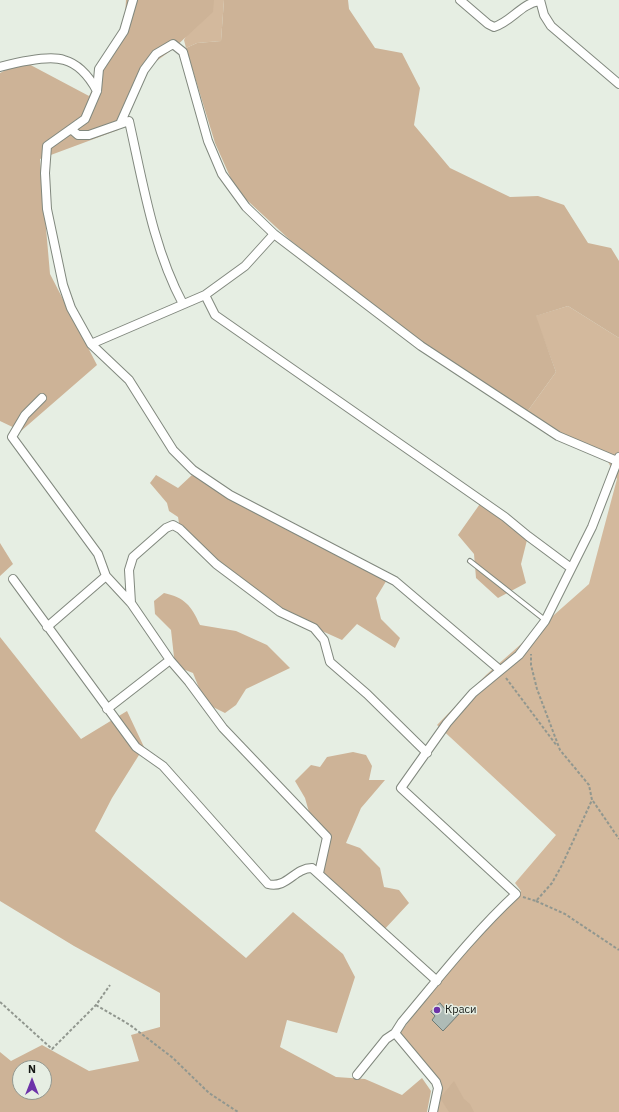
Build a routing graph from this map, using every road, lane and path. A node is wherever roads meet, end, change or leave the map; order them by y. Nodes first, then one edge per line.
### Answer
1 (133, 0) edge
2 (460, 0) edge
3 (540, 1) edge
4 (0, 67) edge
5 (619, 84) edge
6 (97, 91) junction
7 (120, 124) junction
8 (71, 128) junction
9 (274, 234) junction
10 (205, 295) junction
11 (183, 304) junction
12 (91, 344) junction
13 (42, 398) dead end
14 (618, 459) edge
15 (470, 561) dead end
16 (571, 568) junction
17 (106, 576) junction
18 (13, 579) dead end
19 (131, 603) junction
20 (545, 621) junction
21 (47, 627) junction
22 (533, 639) junction
23 (170, 660) junction
24 (500, 670) junction
25 (107, 709) junction
26 (560, 750) junction
27 (427, 753) junction
28 (592, 800) junction
29 (619, 839) edge
30 (319, 872) junction
31 (516, 894) junction
32 (536, 901) junction
33 (619, 950) edge
34 (437, 981) junction
35 (110, 985) dead end
36 (0, 1002) edge
37 (96, 1005) junction
38 (396, 1033) junction
39 (357, 1075) dead end
40 (238, 1112) edge
41 (433, 1112) edge

1 - 6 street
2 - 3 street
3 - 5 street
4 - 6 street
6 - 8 street
7 - 8 street
7 - 9 street
7 - 11 street
8 - 12 street
9 - 10 street
9 - 14 street
10 - 11 street
10 - 16 street
11 - 12 street
12 - 24 street
13 - 17 street
14 - 16 street
15 - 20 lane
16 - 20 street
17 - 19 street
17 - 21 street
18 - 21 street
19 - 23 street
19 - 27 street
20 - 22 street
21 - 25 street
22 - 24 street
22 - 26 path
23 - 25 street
23 - 30 street
24 - 26 path
24 - 27 street
25 - 30 street
26 - 28 path
27 - 31 street
28 - 29 path
28 - 32 path
30 - 34 street
31 - 32 path
31 - 34 street
32 - 33 path
34 - 38 street
35 - 37 path
36 - 37 path
37 - 40 path
38 - 39 street
38 - 41 street

